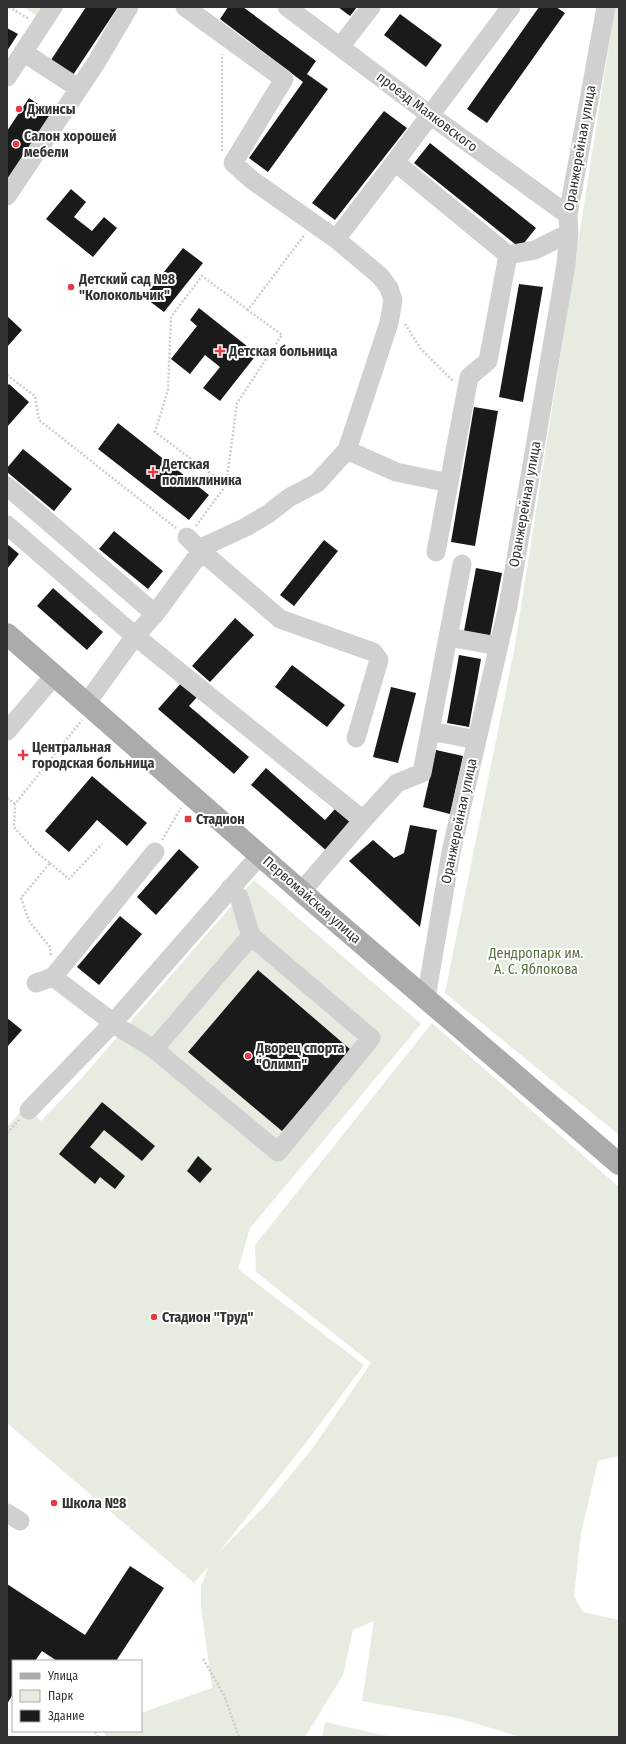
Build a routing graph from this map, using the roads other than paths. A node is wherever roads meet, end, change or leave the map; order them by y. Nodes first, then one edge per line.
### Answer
1 (53, 7) edge
2 (129, 7) edge
3 (185, 7) edge
4 (287, 7) edge
5 (371, 7) edge
6 (511, 7) edge
7 (606, 7) edge
8 (340, 47) junction
9 (23, 52) junction
10 (7, 78) edge
11 (78, 88) junction
12 (430, 115) junction
13 (395, 162) junction
14 (7, 196) edge
15 (568, 224) junction
16 (336, 239) junction
17 (508, 255) junction
18 (347, 450) junction
19 (449, 483) junction
20 (7, 486) edge
21 (7, 525) edge
22 (194, 544) junction
23 (436, 552) dead end
24 (462, 564) dead end
25 (155, 614) junction
26 (7, 634) edge
27 (135, 636) junction
28 (448, 637) junction
29 (498, 646) junction
30 (54, 676) junction
31 (84, 712) junction
32 (7, 731) edge
33 (430, 732) junction
34 (356, 738) dead end
35 (477, 740) junction
36 (363, 820) junction
37 (155, 852) road end
38 (260, 855) junction
39 (230, 888) junction
40 (301, 892) junction
41 (251, 936) junction
42 (426, 998) junction
43 (113, 1022) junction
44 (154, 1049) junction
45 (29, 1110) dead end
46 (619, 1164) edge

1 - 9 street
2 - 11 street
3 - 16 street
4 - 8 street, проезд Маяковского
5 - 8 street
6 - 12 street
7 - 15 street, Оранжерейная улица
8 - 12 street, проезд Маяковского
9 - 10 street
9 - 11 street
11 - 14 street
12 - 13 street
12 - 15 street, проезд Маяковского
13 - 16 street
13 - 17 street
15 - 17 street
15 - 29 street, Оранжерейная улица
16 - 18 street
17 - 19 street
18 - 19 street
18 - 22 street
19 - 23 street
20 - 25 street
21 - 27 street
22 - 25 street
22 - 34 street
24 - 28 street
25 - 27 street
26 - 30 main road, Первомайская улица
27 - 31 street
27 - 36 street
28 - 29 street
28 - 33 street
29 - 35 street, Оранжерейная улица
30 - 31 main road, Первомайская улица
30 - 32 street
31 - 38 main road, Первомайская улица
33 - 35 street
33 - 36 street
35 - 42 street, Оранжерейная улица
36 - 40 street
37 - 43 street
38 - 39 street
38 - 40 main road, Первомайская улица
39 - 41 street
39 - 43 street
40 - 42 main road, Первомайская улица
41 - 44 street
41 - 44 street
42 - 46 main road, Первомайская улица
43 - 44 street
43 - 45 street

